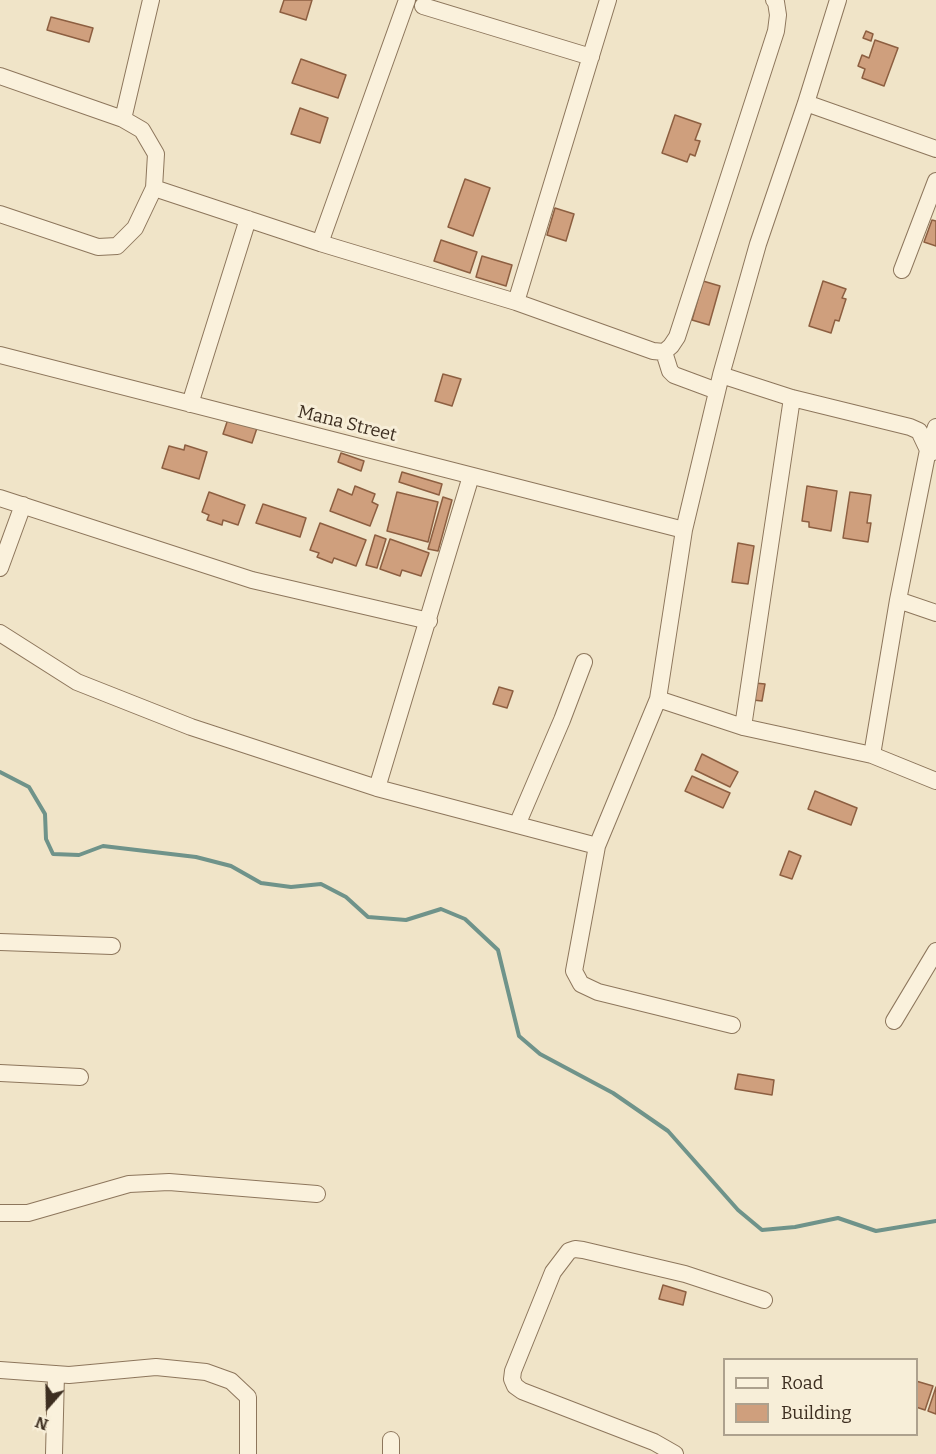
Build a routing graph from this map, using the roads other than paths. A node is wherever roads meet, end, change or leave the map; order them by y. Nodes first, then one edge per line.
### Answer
1 (151, 0) edge
2 (407, 0) edge
3 (608, 0) edge
4 (774, 0) edge
5 (838, 0) edge
6 (423, 6) dead end
7 (591, 57) junction
8 (0, 76) edge
9 (806, 102) junction
10 (123, 119) junction
11 (936, 149) edge
12 (936, 181) edge
13 (154, 188) junction
14 (0, 214) edge
15 (248, 219) junction
16 (320, 243) junction
17 (902, 270) dead end
18 (516, 302) junction
19 (664, 352) junction
20 (0, 355) edge
21 (719, 383) junction
22 (792, 398) junction
23 (190, 404) junction
24 (936, 427) edge
25 (932, 452) edge
26 (471, 476) junction
27 (0, 498) edge
28 (23, 506) junction
29 (684, 530) junction
30 (0, 568) edge
31 (898, 600) junction
32 (936, 613) edge
33 (429, 621) junction
34 (0, 633) edge
35 (584, 662) dead end
36 (658, 699) junction
37 (743, 727) junction
38 (872, 756) junction
39 (936, 781) edge
40 (377, 788) junction
41 (517, 825) junction
42 (597, 846) junction
43 (0, 942) edge
44 (112, 946) dead end
45 (936, 951) edge
46 (894, 1021) dead end
47 (732, 1025) dead end
48 (0, 1073) edge
49 (80, 1077) dead end
50 (317, 1194) dead end
51 (0, 1213) edge
52 (764, 1300) dead end
53 (0, 1370) edge
54 (56, 1374) junction
55 (54, 1454) edge
56 (248, 1454) edge
57 (675, 1454) edge

1 - 10 street
2 - 16 street
3 - 7 street
4 - 19 street
5 - 9 street
6 - 7 street
7 - 18 street
8 - 10 street
9 - 11 street
9 - 21 street
10 - 13 street
12 - 17 street
13 - 14 street
13 - 15 street
15 - 16 street
15 - 23 street
16 - 18 street
18 - 19 street
19 - 21 street
20 - 23 street, Mana Street
21 - 22 street
21 - 29 street
22 - 25 street
22 - 37 street
23 - 26 street, Mana Street
24 - 25 street
25 - 31 street
26 - 29 street, Mana Street
26 - 33 street
27 - 28 street
28 - 30 street
28 - 33 street
29 - 36 street
31 - 32 street
31 - 38 street
33 - 40 street
34 - 40 street
35 - 41 street
36 - 37 street
36 - 42 street
37 - 38 street
38 - 39 street
40 - 41 street
41 - 42 street
42 - 47 street
43 - 44 street
45 - 46 street
48 - 49 street
50 - 51 street
52 - 57 street
53 - 54 street
54 - 55 street
54 - 56 street

